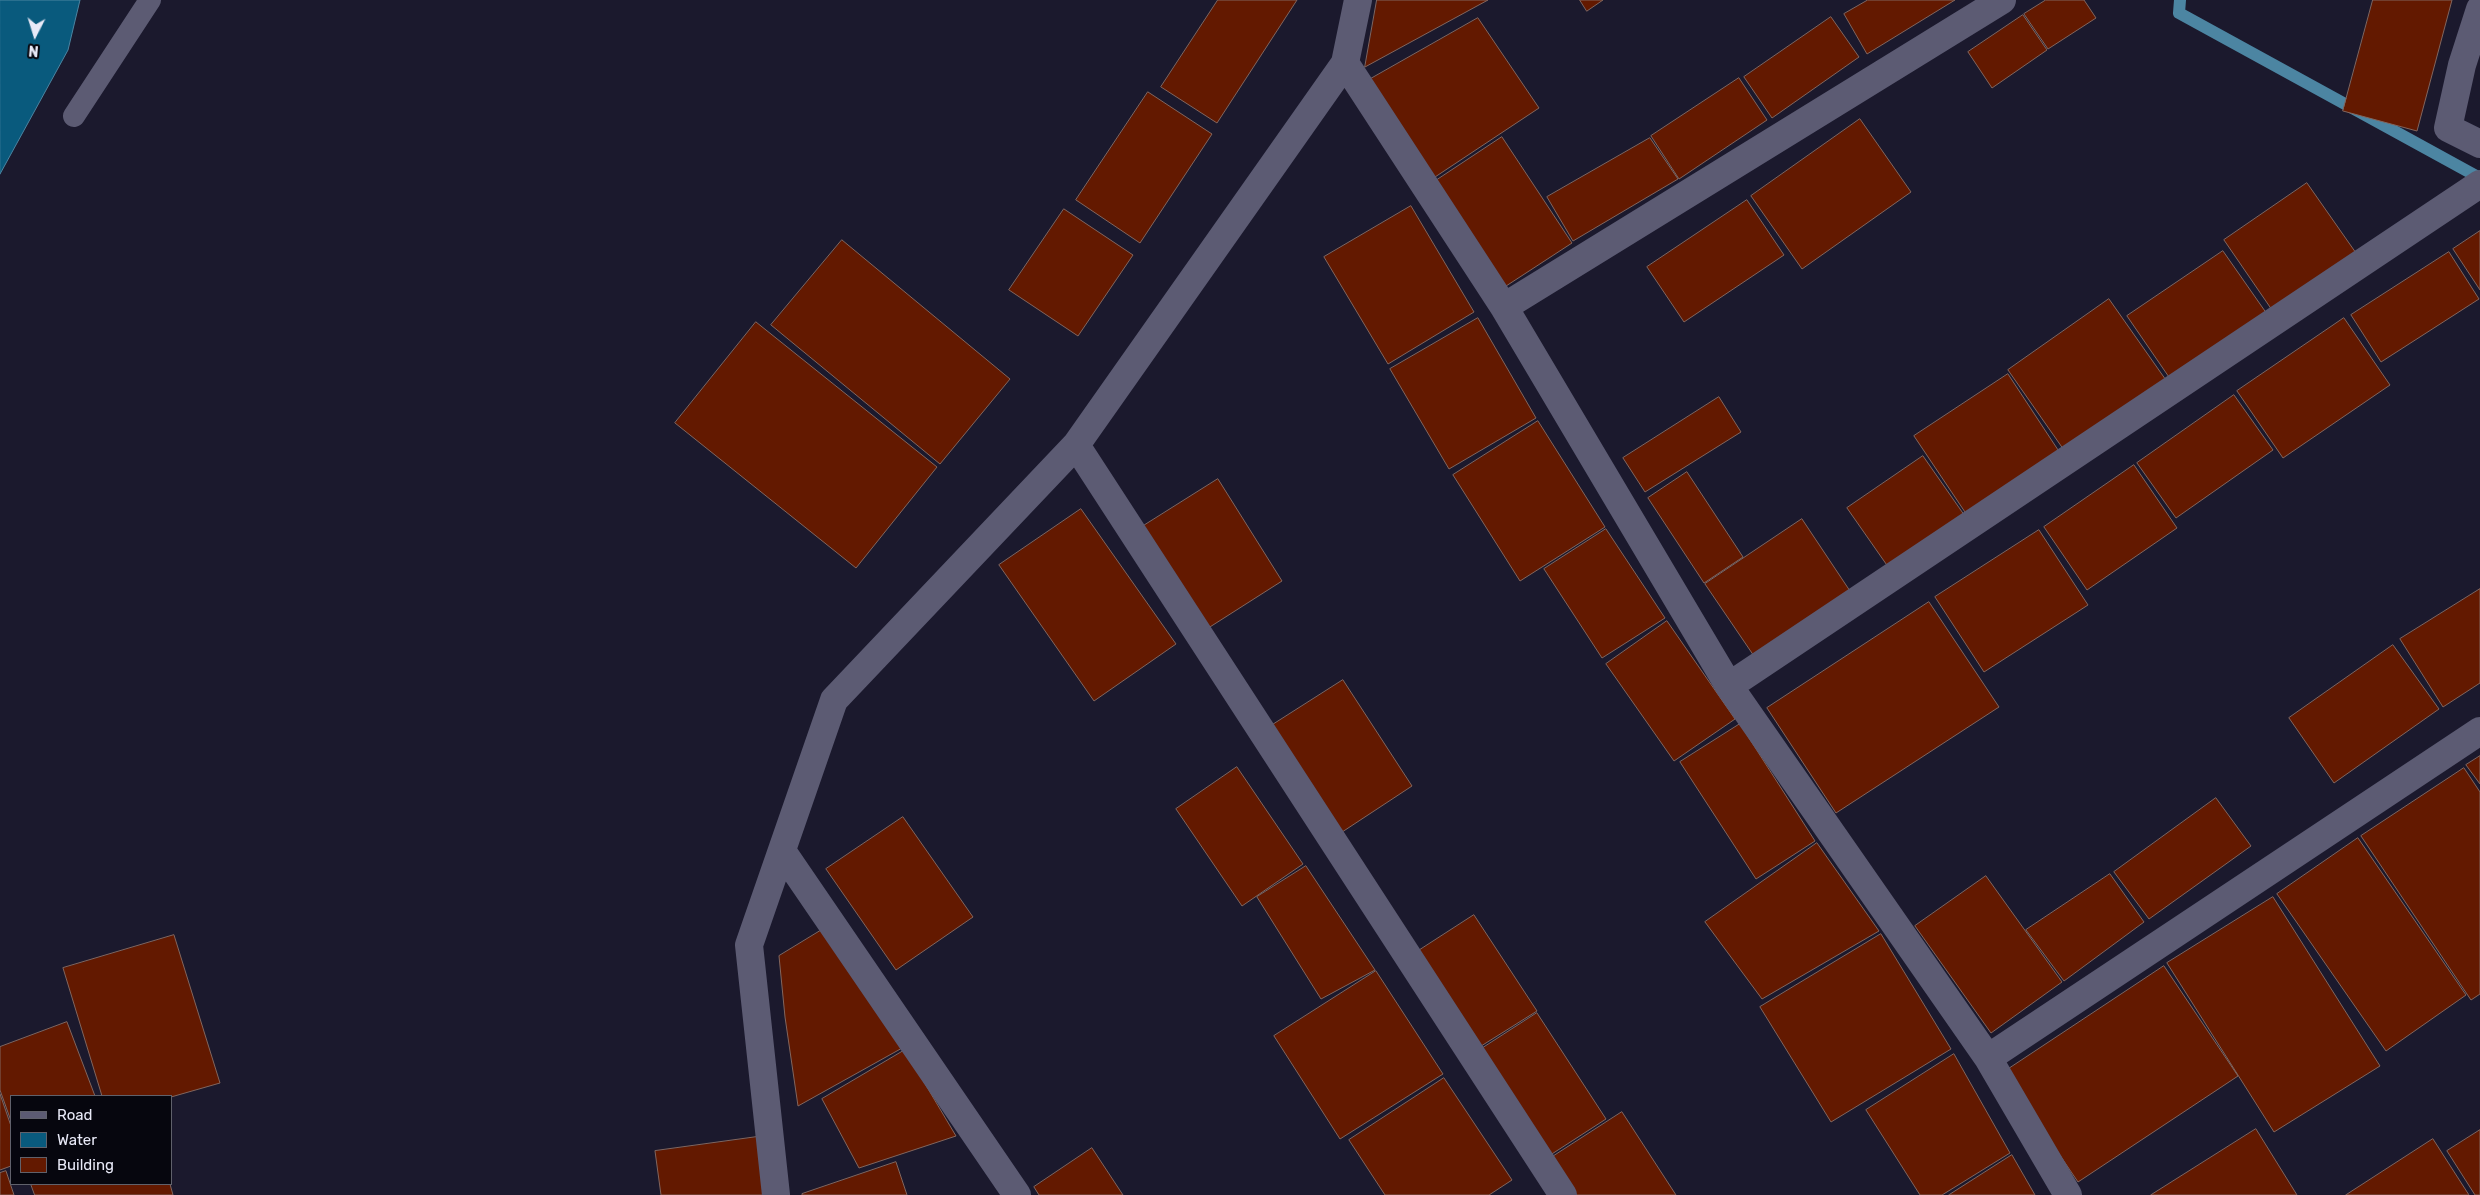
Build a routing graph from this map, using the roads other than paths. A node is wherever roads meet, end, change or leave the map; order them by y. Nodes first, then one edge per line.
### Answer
1 (150, 0) edge
2 (1358, 0) edge
3 (2002, 0) edge
4 (2480, 9) edge
5 (1345, 63) junction
6 (74, 116) dead end
7 (2480, 144) edge
8 (2480, 184) edge
9 (1504, 307) junction
10 (1076, 445) junction
11 (1729, 686) junction
12 (2480, 731) edge
13 (782, 851) junction
14 (1988, 1058) junction
15 (776, 1195) edge
16 (1017, 1195) edge
17 (1564, 1195) edge
18 (2068, 1195) edge

1 - 6 lane
2 - 5 street
3 - 9 street
4 - 7 street
5 - 9 street
5 - 10 street
8 - 11 street
9 - 11 street
10 - 13 street
10 - 17 street
11 - 14 street
12 - 14 street
13 - 15 street
13 - 16 street
14 - 18 street

